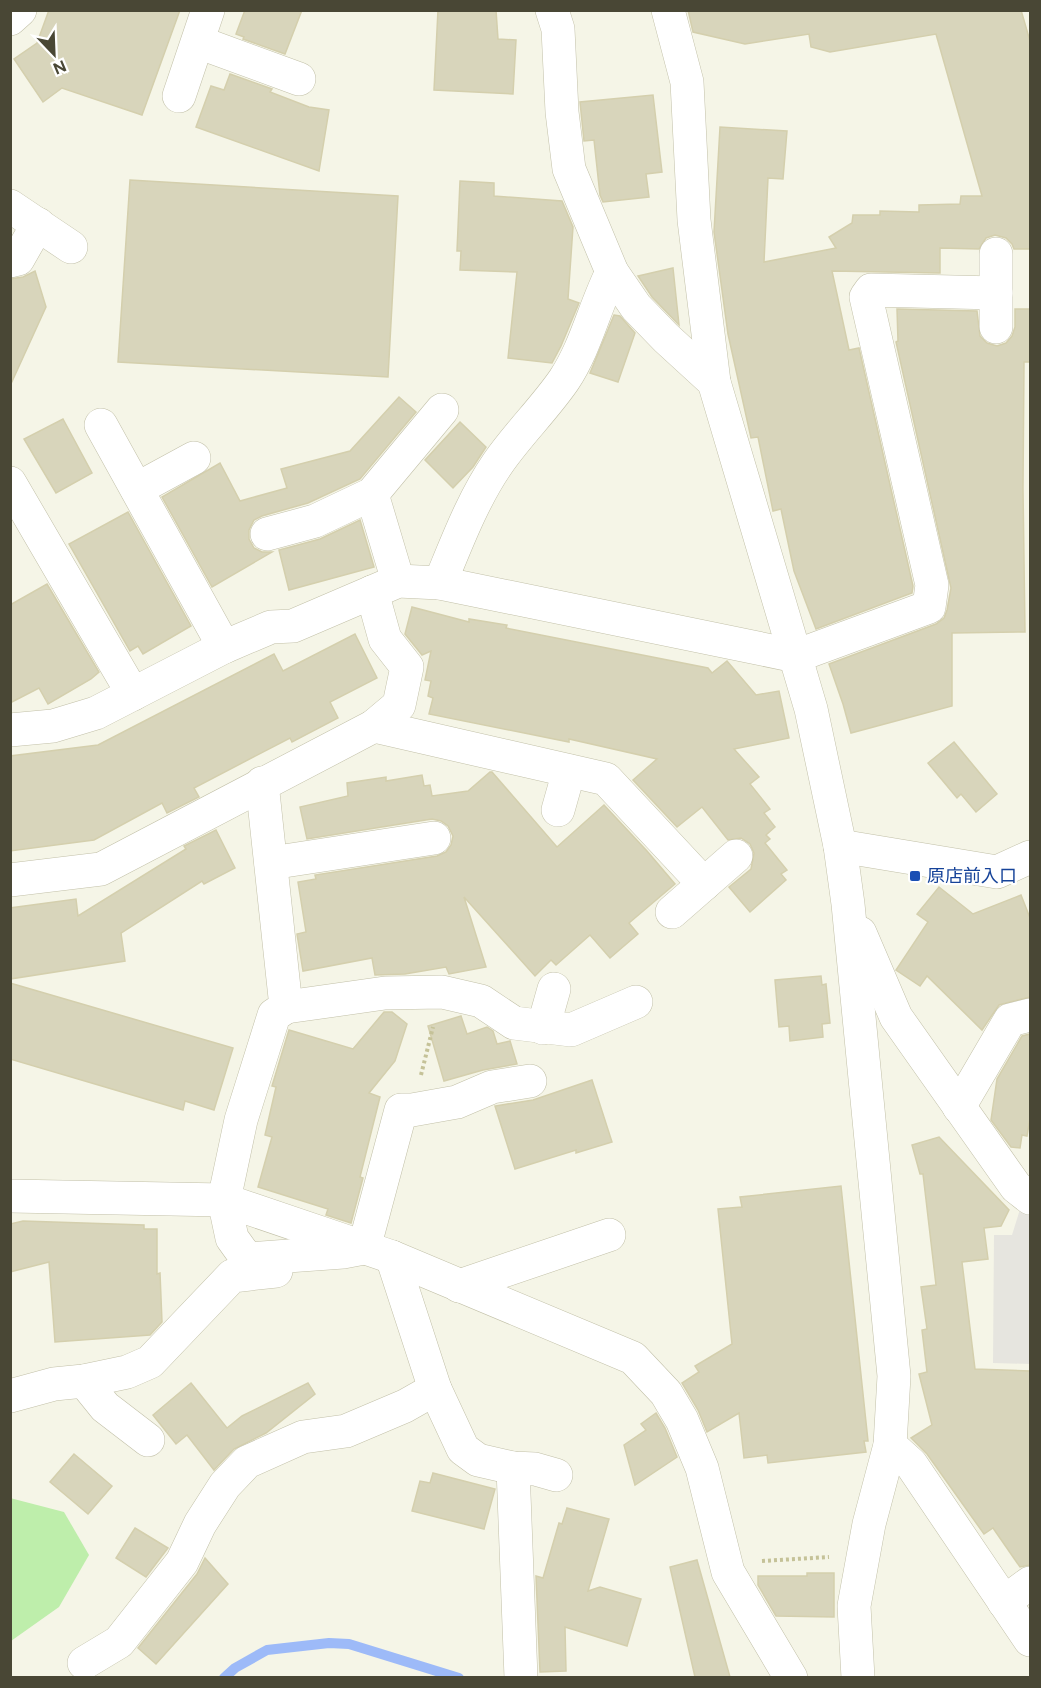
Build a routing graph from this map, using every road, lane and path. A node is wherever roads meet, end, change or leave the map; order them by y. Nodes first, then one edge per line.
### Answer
1 (20, 10) edge
2 (208, 10) edge
3 (552, 10) edge
4 (668, 10) edge
5 (10, 19) edge
6 (198, 42) junction
7 (299, 80) dead end
8 (179, 96) dead end
9 (10, 206) edge
10 (38, 224) junction
11 (71, 247) dead end
12 (996, 254) dead end
13 (10, 261) edge
14 (612, 272) junction
15 (996, 293) junction
16 (996, 327) dead end
17 (714, 382) junction
18 (442, 410) dead end
19 (101, 425) dead end
20 (194, 458) dead end
21 (10, 483) edge
22 (137, 489) junction
23 (372, 494) junction
24 (267, 534) dead end
25 (440, 582) junction
26 (385, 587) junction
27 (224, 647) junction
28 (796, 656) junction
29 (133, 694) junction
30 (374, 726) junction
31 (10, 730) edge
32 (569, 771) junction
33 (262, 783) junction
34 (558, 810) dead end
35 (434, 838) dead end
36 (840, 846) junction
37 (736, 856) dead end
38 (1030, 857) edge
39 (271, 863) junction
40 (10, 880) edge
41 (704, 884) junction
42 (848, 904) junction
43 (672, 912) dead end
44 (554, 989) dead end
45 (442, 992) junction
46 (636, 1002) dead end
47 (286, 1007) junction
48 (1030, 1015) edge
49 (543, 1028) junction
50 (530, 1081) dead end
51 (959, 1107) junction
52 (412, 1110) junction
53 (10, 1196) edge
54 (1030, 1197) edge
55 (224, 1200) junction
56 (609, 1235) dead end
57 (232, 1238) junction
58 (366, 1252) junction
59 (232, 1276) junction
60 (459, 1286) junction
61 (84, 1381) junction
62 (435, 1389) junction
63 (10, 1396) edge
64 (148, 1440) dead end
65 (890, 1445) junction
66 (513, 1468) junction
67 (556, 1474) dead end
68 (864, 1555) junction
69 (725, 1563) junction
70 (1030, 1583) edge
71 (1004, 1602) junction
72 (1030, 1640) edge
73 (84, 1664) dead end
74 (521, 1677) edge
75 (790, 1677) edge
76 (858, 1677) edge

1 - 5 street
2 - 6 street
3 - 14 street
4 - 17 street
6 - 7 street
6 - 8 street
9 - 10 street
10 - 11 street
10 - 13 street
12 - 15 street
14 - 17 street
14 - 25 street
15 - 16 street
15 - 28 street
17 - 28 street
18 - 23 street
19 - 22 street
20 - 22 street
21 - 29 street
22 - 27 street
23 - 24 street
23 - 26 street
25 - 26 street
25 - 28 street
26 - 27 street
26 - 30 street
27 - 29 street
28 - 36 street
29 - 31 street
30 - 32 street
30 - 33 street
32 - 34 street
32 - 41 street
33 - 39 street
33 - 40 street
35 - 39 street
36 - 38 street
36 - 42 street
37 - 41 street
39 - 47 street
41 - 43 street
42 - 51 street
42 - 65 street
44 - 49 street
45 - 47 street
45 - 49 street
45 - 52 path
46 - 49 street
47 - 55 street
48 - 51 street
50 - 52 street
51 - 54 street
52 - 58 street
53 - 55 street
55 - 57 street
55 - 58 street
56 - 60 street
57 - 58 street
57 - 59 street
58 - 59 street
58 - 60 street
58 - 62 street
59 - 61 street
60 - 69 street
61 - 63 street
61 - 64 street
62 - 66 street
62 - 73 street
65 - 68 street
65 - 71 street
66 - 67 street
66 - 74 street
68 - 69 path
68 - 76 street
69 - 75 street
70 - 71 street
71 - 72 street

